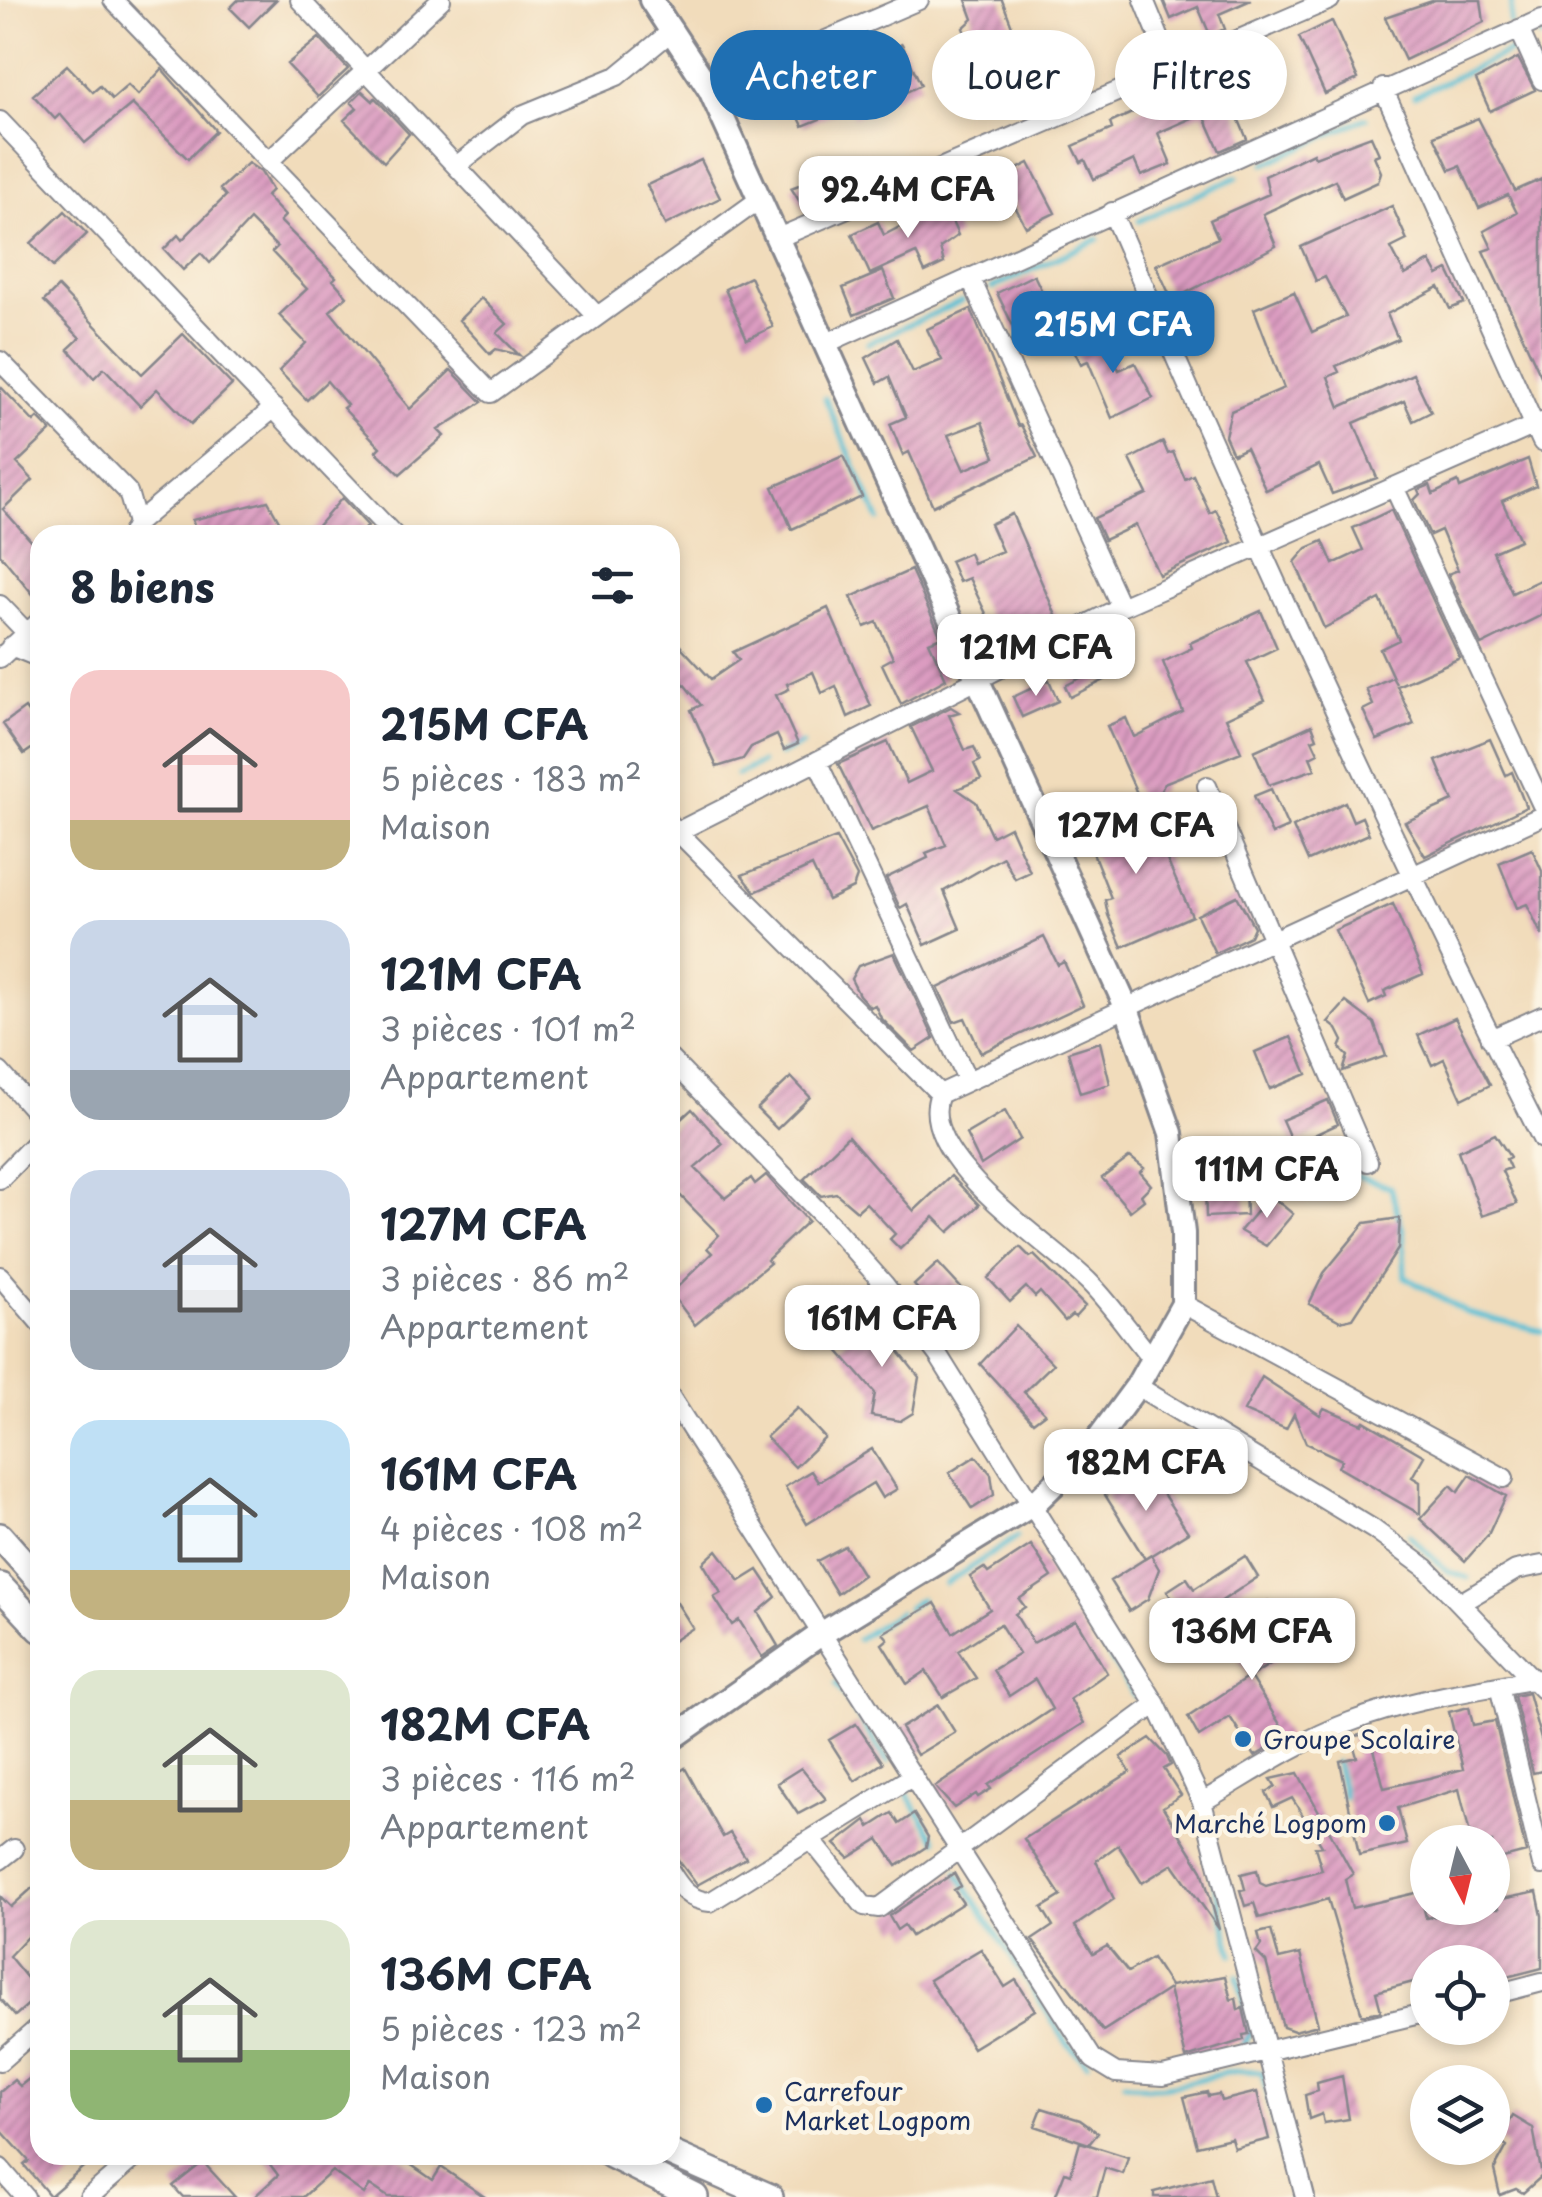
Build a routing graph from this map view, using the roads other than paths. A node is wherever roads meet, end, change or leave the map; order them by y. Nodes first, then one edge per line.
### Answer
1 (113, 0) edge
2 (300, 0) edge
3 (440, 0) edge
4 (650, 0) edge
5 (919, 0) edge
6 (1144, 0) edge
7 (1330, 0) edge
8 (1542, 19) edge
9 (1519, 29) junction
10 (673, 30) junction
11 (849, 30) edge
12 (1156, 30) edge
13 (1264, 30) edge
14 (366, 70) junction
15 (1542, 80) edge
16 (1384, 88) junction
17 (710, 90) edge
18 (1115, 96) edge
19 (724, 120) edge
20 (0, 121) edge
21 (268, 162) junction
22 (456, 166) junction
23 (760, 199) junction
24 (1112, 212) junction
25 (778, 238) junction
26 (970, 277) junction
27 (596, 316) junction
28 (828, 342) junction
29 (0, 360) edge
30 (274, 408) junction
31 (1540, 430) edge
32 (1394, 487) junction
33 (133, 525) edge
34 (139, 525) edge
35 (385, 525) edge
36 (1257, 548) junction
37 (0, 605) edge
38 (1121, 607) junction
39 (30, 624) edge
40 (30, 629) edge
41 (6, 652) edge
42 (977, 681) junction
43 (818, 761) junction
44 (1207, 786) dead end
45 (1542, 805) edge
46 (1542, 816) edge
47 (680, 826) edge
48 (680, 838) edge
49 (1411, 878) junction
50 (1274, 943) junction
51 (1128, 1009) junction
52 (1542, 1016) edge
53 (1492, 1038) junction
54 (680, 1070) edge
55 (0, 1072) edge
56 (967, 1080) junction
57 (940, 1094) junction
58 (30, 1106) edge
59 (1542, 1139) edge
60 (30, 1148) edge
61 (1368, 1162) dead end
62 (0, 1179) edge
63 (0, 1276) edge
64 (1183, 1304) junction
65 (30, 1311) edge
66 (1152, 1359) junction
67 (1137, 1386) junction
68 (680, 1412) edge
69 (1504, 1478) dead end
70 (1035, 1503) junction
71 (0, 1536) edge
72 (1542, 1564) edge
73 (30, 1570) edge
74 (0, 1586) edge
75 (1462, 1602) junction
76 (30, 1619) edge
77 (821, 1634) junction
78 (1539, 1684) edge
79 (1499, 1686) junction
80 (1156, 1704) junction
81 (680, 1733) edge
82 (912, 1776) junction
83 (1202, 1802) junction
84 (812, 1841) junction
85 (958, 1851) junction
86 (1542, 1865) edge
87 (680, 1888) edge
88 (1542, 1982) edge
89 (1510, 1990) edge
90 (1410, 2017) edge
91 (30, 2034) edge
92 (1268, 2054) junction
93 (0, 2060) edge
94 (680, 2158) edge
95 (126, 2165) edge
96 (631, 2165) edge
97 (0, 2168) edge
98 (26, 2197) edge
99 (89, 2197) edge
100 (695, 2197) edge
101 (770, 2197) edge
102 (1305, 2197) edge

1 - 21 street
2 - 14 street
3 - 14 street
4 - 10 street
5 - 11 street
6 - 12 street
7 - 13 street
8 - 9 street
9 - 15 street
9 - 16 street
10 - 17 street
10 - 22 street
14 - 21 street
14 - 22 street
16 - 24 street
16 - 31 street
18 - 25 street
19 - 23 street
20 - 30 street
21 - 27 street
22 - 27 street
23 - 25 street
23 - 27 street
24 - 26 street
24 - 36 street
25 - 28 street
26 - 28 street
26 - 38 street
28 - 42 street
29 - 33 street
30 - 34 street
30 - 35 street
31 - 32 street
32 - 36 street
32 - 45 street
36 - 38 street
36 - 49 street
37 - 39 street
38 - 42 street
40 - 41 street
42 - 43 street
42 - 51 street
43 - 47 street
43 - 56 street
44 - 50 street
46 - 49 street
48 - 57 street
49 - 50 street
49 - 53 street
50 - 51 street
50 - 61 street
51 - 56 street
51 - 64 street
52 - 53 street
53 - 59 street
54 - 70 street
55 - 58 street
56 - 57 street
57 - 66 street
60 - 62 street
63 - 65 street
64 - 66 street
64 - 69 street
66 - 67 street
67 - 70 street
67 - 75 street
68 - 77 street
70 - 77 street
70 - 80 street
71 - 73 main road
72 - 75 street
74 - 76 main road
75 - 78 street
77 - 81 street
77 - 82 street
78 - 79 street
79 - 83 street
79 - 86 street
80 - 83 street
80 - 85 street
82 - 84 street
82 - 85 street
83 - 92 street
84 - 85 street
84 - 87 street
85 - 92 street
88 - 89 street
90 - 92 street
91 - 93 street
92 - 102 street
94 - 101 main road
95 - 99 street
96 - 100 main road
97 - 98 street

